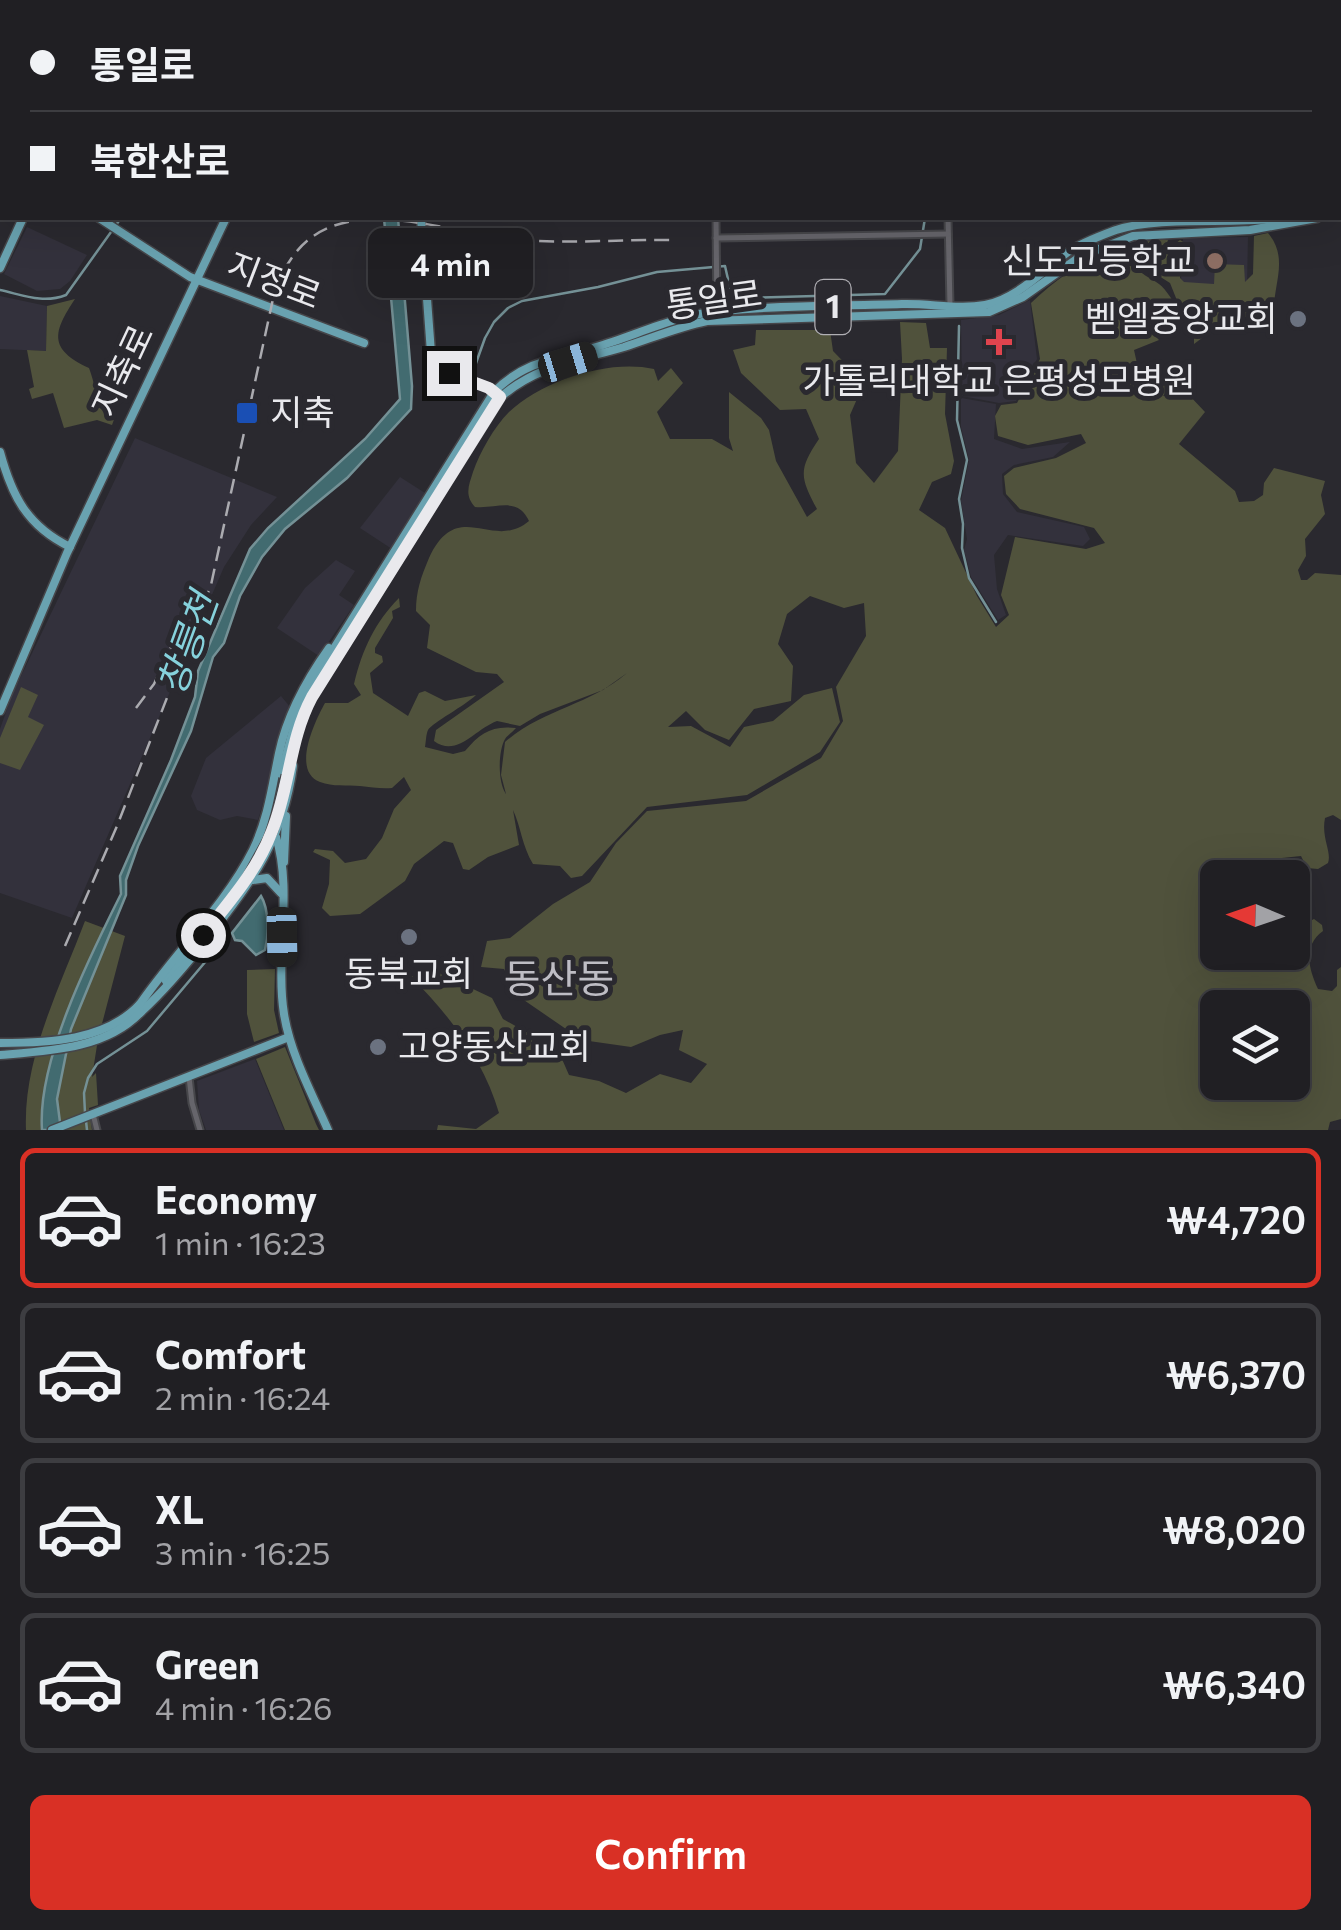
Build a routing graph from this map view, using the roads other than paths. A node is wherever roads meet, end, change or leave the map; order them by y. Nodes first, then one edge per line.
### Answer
1 (23, 220) edge
2 (102, 220) edge
3 (225, 220) edge
4 (421, 220) edge
5 (716, 220) edge
6 (948, 220) edge
7 (1266, 220) edge
8 (1306, 220) edge
9 (1159, 225) edge
10 (948, 234) junction
11 (716, 238) junction
12 (0, 268) edge
13 (197, 280) junction
14 (950, 310) junction
15 (717, 316) junction
16 (364, 343) dead end
17 (497, 395) junction
18 (0, 452) edge
19 (70, 547) junction
20 (362, 612) junction
21 (0, 712) edge
22 (272, 794) junction
23 (290, 795) junction
24 (286, 807) junction
25 (262, 830) junction
26 (276, 836) junction
27 (282, 872) junction
28 (246, 881) junction
29 (281, 893) junction
30 (140, 1009) junction
31 (285, 1039) junction
32 (0, 1044) edge
33 (39, 1045) junction
34 (0, 1055) edge
35 (189, 1077) junction
36 (90, 1115) junction
37 (52, 1130) edge
38 (96, 1130) edge
39 (200, 1130) edge
40 (328, 1130) edge

1 - 12 main road
2 - 13 main road, 지정로
3 - 13 main road, 지축로
4 - 17 main road
5 - 11 street
6 - 10 street
7 - 9 main road, 통일로 / 1
8 - 9 main road, 통일로 / 1
9 - 14 main road, 통일로 / 1
10 - 11 street
10 - 14 street
11 - 15 street
13 - 16 main road, 지정로
13 - 19 main road, 지축로
14 - 15 main road, 통일로 / 1
15 - 17 main road, 통일로 / 1
17 - 20 main road, 통일로 / 1
18 - 19 main road
19 - 21 main road, 지축로
20 - 22 main road
20 - 23 main road
20 - 28 main road, 통일로 / 1, bridge
22 - 23 main road
22 - 25 main road
23 - 24 main road
24 - 26 main road
24 - 27 main road
25 - 26 main road
25 - 30 main road
26 - 27 main road
26 - 28 main road
27 - 29 main road
28 - 29 main road
28 - 30 main road, 통일로 / 1
29 - 31 main road
30 - 33 main road, 통일로 / 1
31 - 35 main road
31 - 40 main road
32 - 33 main road, 통일로 / 1
33 - 34 main road, 통일로 / 1
35 - 36 main road
35 - 39 street
36 - 37 main road
36 - 38 street

